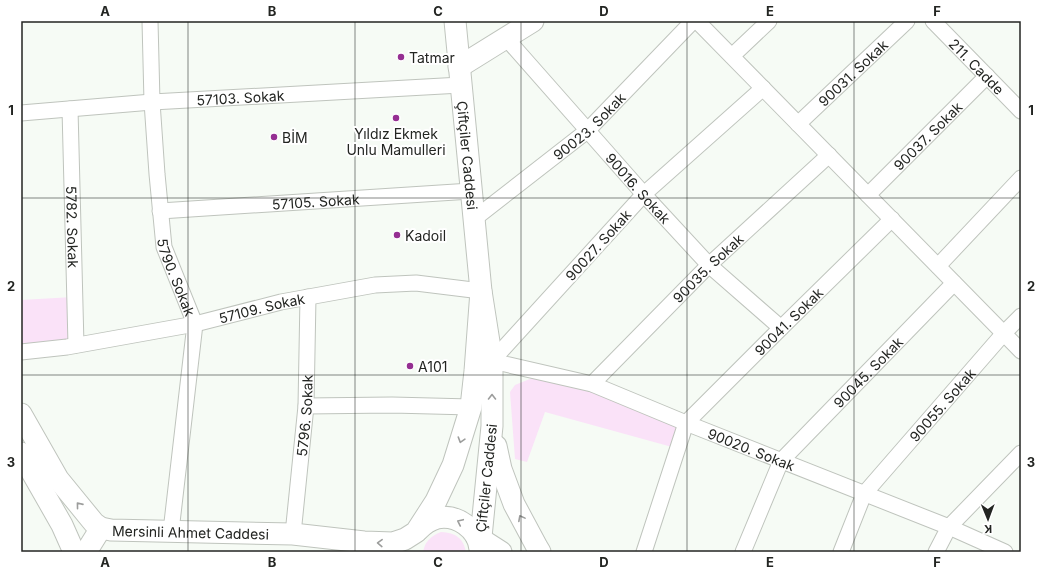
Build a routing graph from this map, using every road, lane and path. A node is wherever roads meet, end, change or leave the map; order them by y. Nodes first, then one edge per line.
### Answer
1 (150, 21) edge
2 (454, 21) edge
3 (533, 21) edge
4 (693, 21) edge
5 (697, 21) edge
6 (769, 21) edge
7 (907, 21) edge
8 (933, 21) edge
9 (506, 38) junction
10 (732, 56) junction
11 (460, 76) junction
12 (987, 76) junction
13 (763, 88) junction
14 (152, 102) junction
15 (70, 109) junction
16 (1021, 111) edge
17 (21, 113) edge
18 (798, 124) junction
19 (587, 131) junction
20 (829, 155) junction
21 (1021, 178) edge
22 (471, 191) junction
23 (644, 194) junction
24 (868, 195) junction
25 (160, 211) junction
26 (474, 219) junction
27 (892, 219) junction
28 (709, 265) junction
29 (938, 266) junction
30 (954, 283) junction
31 (481, 290) junction
32 (308, 297) junction
33 (1021, 316) edge
34 (195, 324) junction
35 (781, 328) junction
36 (1004, 334) junction
37 (76, 345) junction
38 (1021, 351) edge
39 (21, 352) edge
40 (492, 361) junction
41 (592, 384) junction
42 (306, 406) junction
43 (471, 407) junction
44 (21, 414) edge
45 (686, 423) junction
46 (492, 426) junction
47 (1021, 453) edge
48 (781, 461) junction
49 (24, 463) edge
50 (864, 494) junction
51 (948, 527) junction
52 (101, 528) junction
53 (171, 531) junction
54 (416, 532) junction
55 (293, 534) junction
56 (479, 544) edge
57 (74, 552) edge
58 (86, 552) edge
59 (409, 552) edge
60 (500, 552) edge
61 (540, 552) edge
62 (644, 552) edge
63 (743, 552) edge
64 (841, 552) edge
65 (936, 552) edge
66 (1005, 552) edge

1 - 14 street, 5790. Sokak
2 - 11 street, Çiftçiler Caddesi
3 - 9 street
4 - 19 street, 90023. Sokak
5 - 10 street
6 - 10 street
7 - 18 street, 90031. Sokak
8 - 12 street, 211. Cadde
9 - 11 street
9 - 19 street, 90016. Sokak
10 - 13 street
11 - 14 street, 57103. Sokak
11 - 22 street, Çiftçiler Caddesi
12 - 16 street, 211. Cadde
12 - 24 street, 90037. Sokak
13 - 18 street
13 - 23 street, 90027. Sokak
14 - 15 street, 57103. Sokak
14 - 25 street, 5790. Sokak
15 - 17 street, 57103. Sokak
15 - 37 street, 5782. Sokak
18 - 20 street
19 - 23 street, 90016. Sokak
19 - 26 street, 90023. Sokak
20 - 24 street
20 - 28 street, 90035. Sokak
21 - 29 street
22 - 25 street, 57105. Sokak
22 - 26 street, Çiftçiler Caddesi
23 - 28 street, 90016. Sokak
23 - 40 street, 90027. Sokak
24 - 27 street
25 - 34 street, 5790. Sokak
26 - 31 street, Çiftçiler Caddesi
27 - 29 street
27 - 35 street, 90041. Sokak
28 - 35 street, 90016. Sokak
28 - 41 street, 90035. Sokak
29 - 30 street
30 - 36 street
30 - 48 street, 90045. Sokak
31 - 32 street, 57109. Sokak
31 - 40 street, Çiftçiler Caddesi
31 - 43 street, Çiftçiler Caddesi
32 - 34 street, 57109. Sokak
32 - 42 street, 5796. Sokak
33 - 36 street, 90055. Sokak
34 - 37 street, 57109. Sokak
34 - 53 street, 5790. Sokak
35 - 45 street, 90041. Sokak
36 - 38 street
36 - 50 street, 90055. Sokak
37 - 39 street, 57109. Sokak
40 - 41 street, 90020. Sokak
46 -> 40 street, Çiftçiler Caddesi
41 - 45 street, 90020. Sokak
42 - 43 street
42 - 55 street, 5796. Sokak
43 -> 54 street, Çiftçiler Caddesi
52 -> 44 street, Mersinli Ahmet Caddesi
45 - 48 street, 90020. Sokak
45 - 62 street
46 - 56 street, Çiftçiler Caddesi
61 -> 46 street
47 - 51 street
48 - 50 street, 90020. Sokak
48 - 63 street
49 - 57 street
50 - 51 street, 90020. Sokak
50 - 64 street, 90055. Sokak
51 - 65 street
51 - 66 street, 90020. Sokak
52 - 53 street, Mersinli Ahmet Caddesi
52 - 58 street
53 - 55 street, Mersinli Ahmet Caddesi
54 -> 55 street, Mersinli Ahmet Caddesi
56 -> 54 street, Mersinli Ahmet Caddesi
54 - 59 street, Çiftçiler Caddesi
56 - 60 street, Mersinli Ahmet Caddesi

